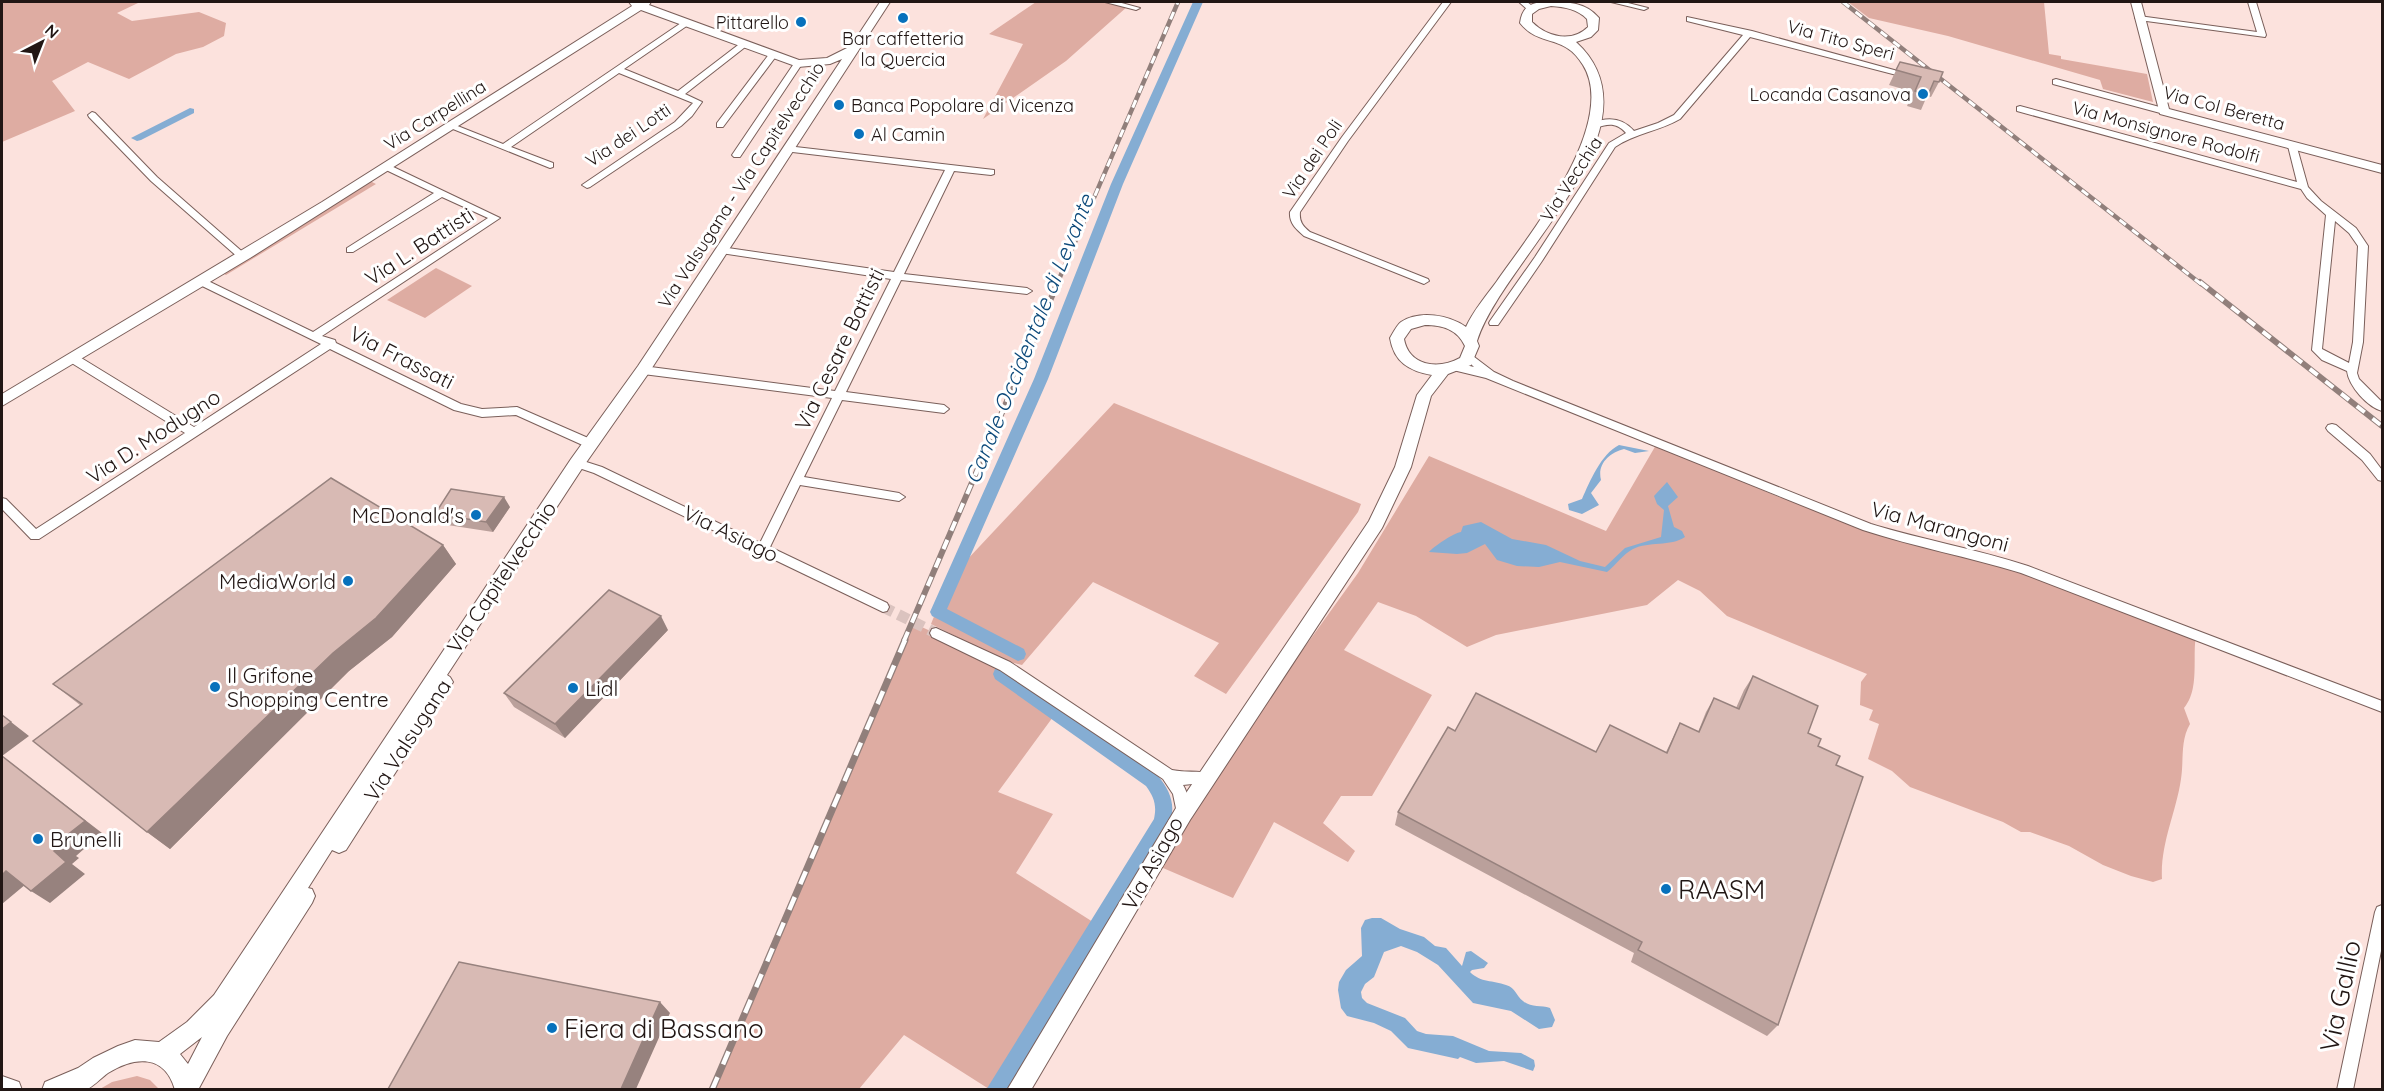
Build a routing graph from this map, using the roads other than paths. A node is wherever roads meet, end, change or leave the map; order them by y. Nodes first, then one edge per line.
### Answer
1 (885, 2) edge
2 (1109, 2) edge
3 (1447, 2) edge
4 (1615, 2) edge
5 (2136, 2) edge
6 (2252, 2) edge
7 (638, 3) edge
8 (1532, 4) edge
9 (1136, 8) dead end
10 (1644, 8) dead end
11 (2139, 18) junction
12 (1690, 19) dead end
13 (687, 23) junction
14 (1749, 33) junction
15 (1579, 38) junction
16 (1565, 39) junction
17 (745, 44) junction
18 (856, 45) junction
19 (1582, 52) junction
20 (773, 55) junction
21 (618, 70) junction
22 (838, 72) junction
23 (814, 74) junction
24 (1924, 80) edge
25 (2056, 82) dead end
26 (680, 93) junction
27 (1598, 107) junction
28 (2020, 109) dead end
29 (2164, 111) junction
30 (92, 114) dead end
31 (1613, 120) junction
32 (720, 125) dead end
33 (1595, 125) junction
34 (452, 127) junction
35 (1631, 133) junction
36 (506, 146) junction
37 (2293, 146) junction
38 (787, 149) junction
39 (737, 155) dead end
40 (550, 165) dead end
41 (387, 167) junction
42 (951, 167) junction
43 (2382, 169) edge
44 (991, 172) dead end
45 (587, 185) dead end
46 (2304, 186) junction
47 (441, 193) junction
48 (2331, 215) junction
49 (350, 250) dead end
50 (721, 250) junction
51 (243, 257) junction
52 (896, 276) junction
53 (1424, 281) dead end
54 (202, 282) junction
55 (1027, 291) dead end
56 (1478, 318) junction
57 (1444, 321) junction
58 (1494, 322) dead end
59 (315, 336) junction
60 (1470, 340) junction
61 (331, 343) junction
62 (1469, 357) junction
63 (74, 359) junction
64 (1413, 364) junction
65 (1450, 368) junction
66 (2351, 369) junction
67 (643, 370) junction
68 (1490, 375) junction
69 (630, 390) junction
70 (839, 395) junction
71 (1424, 395) junction
72 (2, 401) edge
73 (2382, 407) edge
74 (944, 408) dead end
75 (2332, 428) dead end
76 (193, 432) junction
77 (591, 444) junction
78 (581, 464) junction
79 (2382, 477) edge
80 (797, 480) junction
81 (899, 497) dead end
82 (2, 502) edge
83 (763, 549) junction
84 (884, 607) tunnel mouth
85 (936, 633) tunnel mouth
86 (2382, 708) edge
87 (1167, 775) junction
88 (1206, 778) junction
89 (1183, 814) junction
90 (2382, 912) edge
91 (162, 1052) junction
92 (92, 1071) junction
93 (2, 1087) edge
94 (11, 1089) edge
95 (53, 1089) edge
96 (72, 1089) edge
97 (186, 1089) edge
98 (1018, 1089) edge
99 (2345, 1089) edge

1 - 18 main road, Via Valsugana - Via Capitelvecchio
2 - 9 street
3 - 53 street, Via dei Poli
4 - 10 street
5 - 11 main road
6 - 11 street
7 - 13 main road
7 - 34 main road, Via Carpellina
8 - 15 main road
8 - 16 main road
11 - 29 main road
12 - 14 street, Via Tito Speri
13 - 17 main road
13 - 21 street
14 - 24 street, Via Tito Speri
14 - 35 street, Via Vecchia
15 - 16 main road
15 - 19 main road
16 - 19 main road
17 - 20 main road
17 - 26 street, Via dei Lotti
18 - 22 main road, Via Valsugana - Via Capitelvecchio
18 - 23 main road
19 - 27 main road
20 - 23 main road
20 - 32 street
21 - 26 street, Via dei Lotti
21 - 36 street
22 - 23 main road, Via Valsugana - Via Capitelvecchio
22 - 23 main road
23 - 38 main road, Via Valsugana - Via Capitelvecchio
23 - 39 street
25 - 29 street, Via Col Beretta
26 - 45 street, Via dei Lotti
27 - 31 street
27 - 33 main road
28 - 46 street, Via Monsignore Rodolfi
29 - 37 main road, Via Col Beretta
30 - 51 street
31 - 33 street
31 - 35 street
33 - 56 main road
34 - 36 street
34 - 41 main road, Via Carpellina
35 - 58 street, Via Vecchia
36 - 40 street
37 - 43 main road, Via Col Beretta
37 - 46 street
38 - 42 street
38 - 50 main road, Via Valsugana - Via Capitelvecchio
41 - 47 street, Via L. Battisti
41 - 51 main road, Via Carpellina
42 - 44 street
42 - 52 street, Via Cesare Battisti
46 - 48 street
47 - 49 street, Via L. Battisti
47 - 59 street, Via L. Battisti
48 - 66 street
48 - 66 street
50 - 52 street
50 - 67 main road, Via Valsugana - Via Capitelvecchio
51 - 54 main road, Via Carpellina
52 - 55 street
52 - 70 street, Via Cesare Battisti
54 - 59 street, Via Frassati
54 - 63 main road, Via Carpellina
56 - 57 main road
56 - 60 main road
57 - 60 main road
57 - 64 main road
59 - 61 street, Via Frassati
60 - 62 main road
61 - 76 street, Via D. Modugno
61 - 77 street, Via Frassati
62 - 65 main road
62 - 68 street, Via Marangoni
63 - 72 main road, Via Carpellina
63 - 76 street
64 - 65 main road
64 - 71 main road
65 - 68 street, Via Marangoni
65 - 71 main road
66 - 73 street
67 - 69 main road, Via Valsugana - Via Capitelvecchio
67 - 70 street
68 - 86 street, Via Marangoni
69 - 77 main road, Via Capitelvecchio
69 - 78 main road, Via Valsugana
70 - 74 street
70 - 80 street, Via Cesare Battisti
71 - 88 main road
75 - 79 street
76 - 82 street, Via D. Modugno
77 - 78 main road, Via Capitelvecchio
78 - 83 street, Via Asiago
78 - 91 main road, Via Capitelvecchio
78 - 97 main road, Via Valsugana
80 - 81 street
80 - 83 street, Via Cesare Battisti
83 - 84 street, Via Asiago
85 - 87 street, Via Asiago
87 - 88 street
87 - 89 street, Via Asiago
88 - 89 main road
89 - 98 main road, Via Asiago
90 - 99 street, Via Gallio
91 - 92 main road
91 - 97 main road
92 - 95 main road
92 - 96 main road
93 - 94 main road

